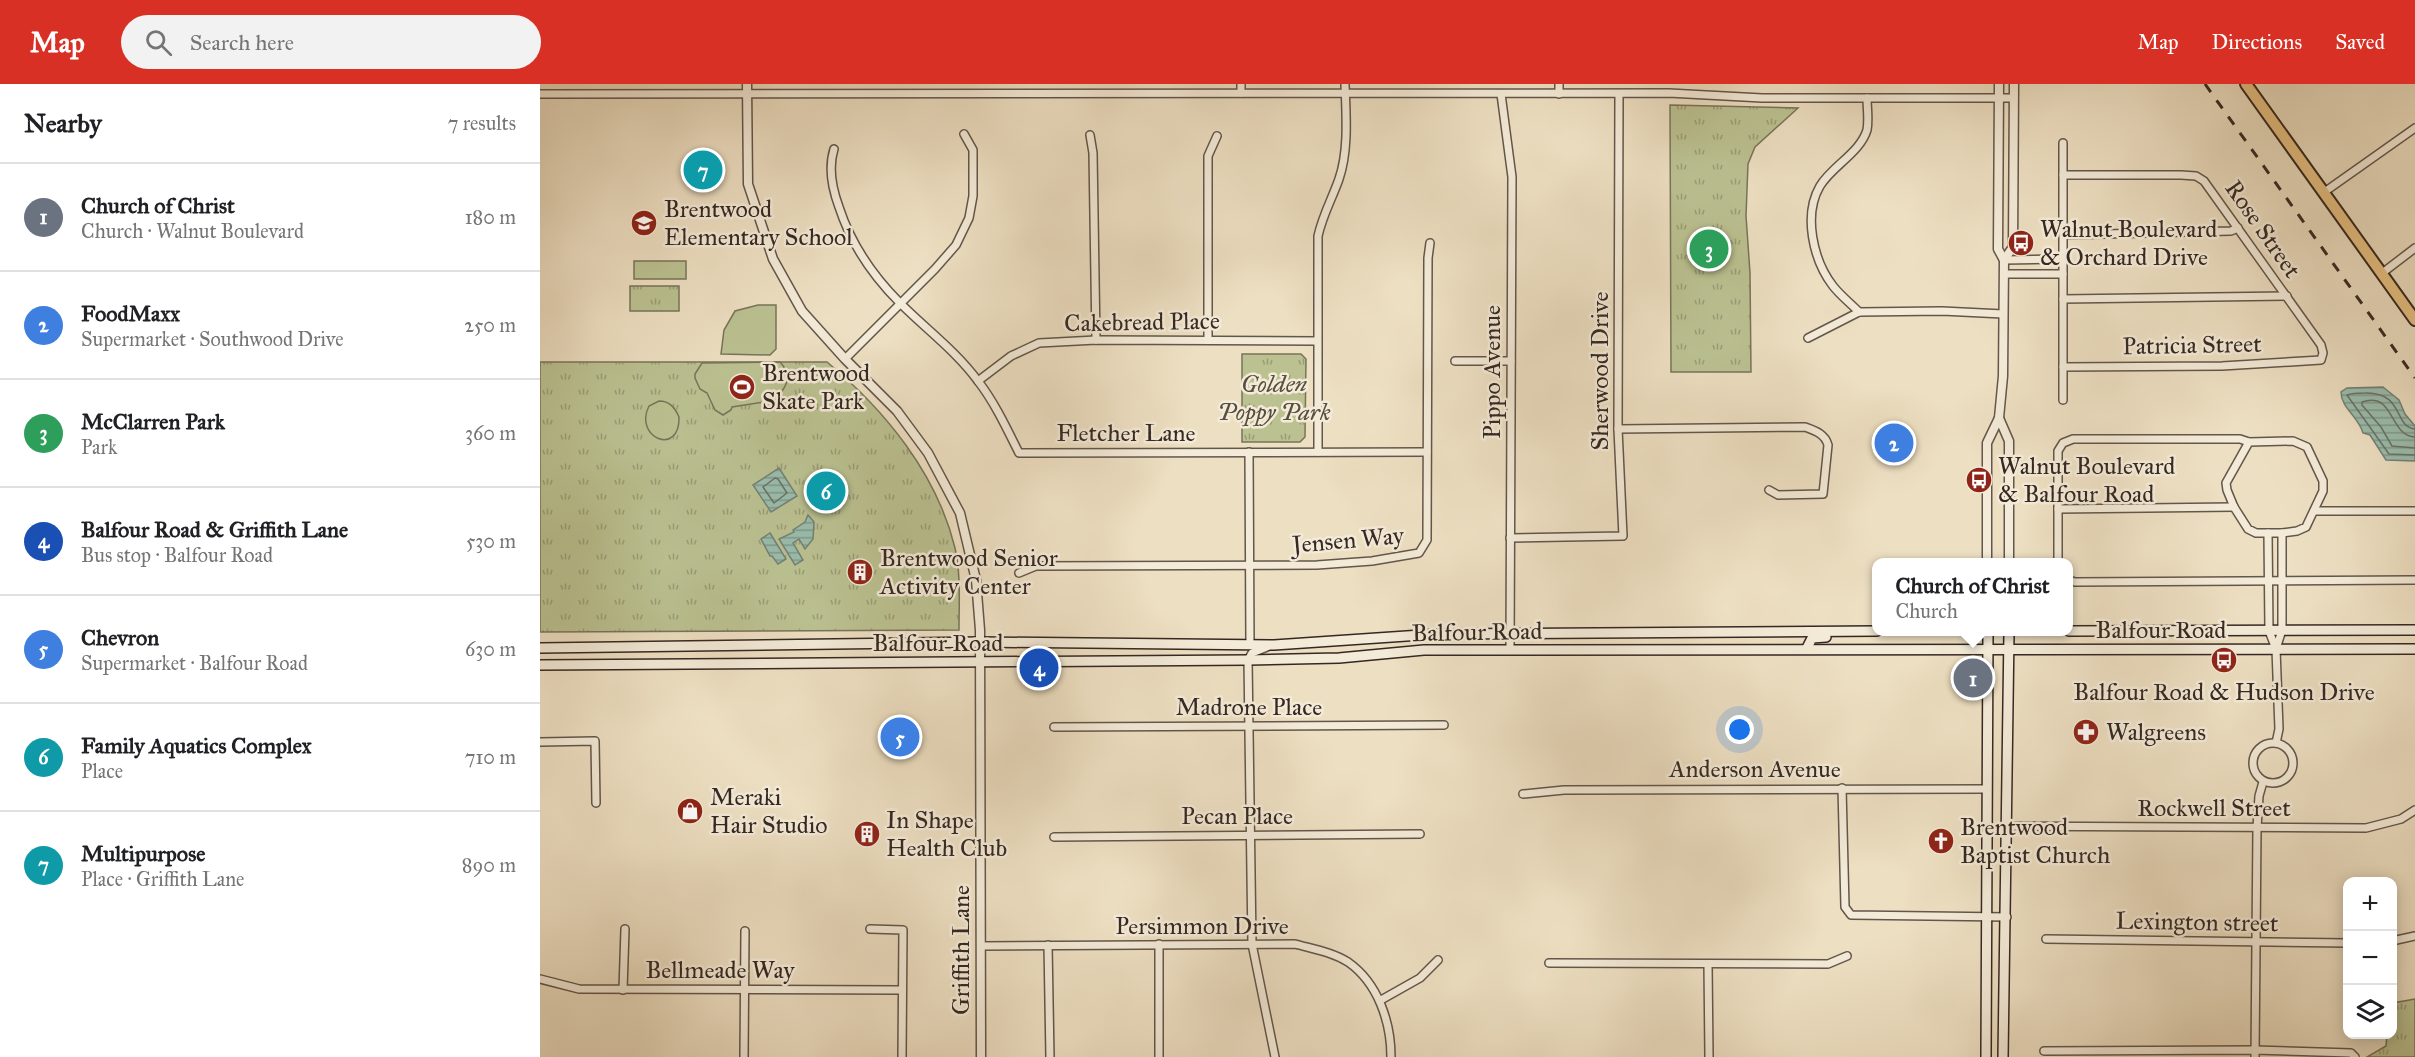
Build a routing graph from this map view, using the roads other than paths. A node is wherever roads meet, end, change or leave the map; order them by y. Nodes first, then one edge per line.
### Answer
1 (927, 84) edge
2 (1036, 84) edge
3 (1241, 84) edge
4 (1345, 84) edge
5 (1445, 84) edge
6 (1559, 84) edge
7 (1999, 84) edge
8 (2014, 84) edge
9 (2246, 84) edge
10 (747, 89) edge
11 (927, 93) junction
12 (1036, 93) junction
13 (1241, 93) junction
14 (1345, 93) junction
15 (1445, 93) junction
16 (540, 94) edge
17 (1501, 94) junction
18 (1559, 94) junction
19 (1619, 94) junction
20 (1868, 98) junction
21 (1998, 98) junction
22 (2013, 98) junction
23 (2415, 128) edge
24 (964, 134) dead end
25 (1090, 135) dead end
26 (1217, 136) dead end
27 (2063, 143) dead end
28 (834, 149) dead end
29 (2063, 175) junction
30 (2323, 193) junction
31 (2238, 228) junction
32 (2063, 235) junction
33 (1431, 243) dead end
34 (2415, 248) edge
35 (2063, 259) junction
36 (2004, 260) junction
37 (2004, 274) junction
38 (2063, 274) junction
39 (2380, 274) junction
40 (2287, 296) junction
41 (2063, 299) junction
42 (900, 303) junction
43 (1858, 312) junction
44 (2003, 314) junction
45 (2415, 320) edge
46 (1808, 338) dead end
47 (1096, 340) junction
48 (1208, 340) junction
49 (1317, 341) junction
50 (845, 359) junction
51 (2321, 360) joint
52 (1455, 361) dead end
53 (1511, 361) junction
54 (2063, 367) junction
55 (978, 381) junction
56 (2063, 400) dead end
57 (2000, 418) junction
58 (1618, 429) junction
59 (2249, 442) junction
60 (1249, 452) junction
61 (1318, 452) junction
62 (1427, 452) junction
63 (1769, 490) dead end
64 (2234, 507) junction
65 (2058, 509) junction
66 (2314, 511) junction
67 (2415, 511) edge
68 (2268, 533) junction
69 (2282, 533) junction
70 (1510, 538) junction
71 (1987, 558) edge
72 (2009, 558) edge
73 (2058, 558) edge
74 (1249, 565) junction
75 (1019, 573) dead end
76 (2415, 580) edge
77 (2073, 582) edge
78 (2268, 582) junction
79 (2283, 582) junction
80 (2282, 630) junction
81 (2415, 630) edge
82 (1839, 631) junction
83 (1872, 631) edge
84 (2073, 631) edge
85 (2269, 631) junction
86 (1798, 632) junction
87 (1510, 633) junction
88 (1988, 636) edge
89 (2010, 636) edge
90 (980, 642) junction
91 (1250, 644) junction
92 (1274, 645) junction
93 (540, 648) edge
94 (1779, 648) junction
95 (1807, 648) junction
96 (1988, 648) junction
97 (2009, 648) junction
98 (2276, 649) junction
99 (2415, 649) edge
100 (1510, 650) junction
101 (1248, 660) junction
102 (980, 662) junction
103 (540, 665) edge
104 (1444, 725) dead end
105 (1250, 726) junction
106 (1054, 727) dead end
107 (540, 742) edge
108 (2276, 743) junction
109 (2263, 782) junction
110 (1842, 788) junction
111 (1987, 789) junction
112 (1523, 794) dead end
113 (596, 803) dead end
114 (2415, 810) edge
115 (2008, 826) junction
116 (2257, 828) junction
117 (1420, 834) dead end
118 (1251, 835) junction
119 (1054, 837) dead end
120 (1987, 916) junction
121 (2007, 917) junction
122 (625, 929) dead end
123 (870, 929) dead end
124 (745, 931) dead end
125 (2415, 936) edge
126 (2046, 939) dead end
127 (2397, 940) edge
128 (2256, 943) junction
129 (2343, 943) edge
130 (1159, 944) junction
131 (1252, 944) junction
132 (1048, 945) junction
133 (981, 946) junction
134 (1846, 956) dead end
135 (1438, 960) dead end
136 (1549, 963) dead end
137 (1708, 964) junction
138 (540, 979) edge
139 (623, 990) junction
140 (745, 990) junction
141 (902, 990) junction
142 (1381, 1000) junction
143 (2044, 1051) dead end
144 (2255, 1054) edge
145 (744, 1057) edge
146 (902, 1057) edge
147 (981, 1057) edge
148 (1050, 1057) edge
149 (1159, 1057) edge
150 (1275, 1057) edge
151 (1391, 1057) edge
152 (1709, 1057) edge
153 (1986, 1057) edge
154 (2003, 1057) edge
155 (2355, 1057) edge

1 - 11 street
2 - 12 street
3 - 13 street
4 - 14 street
5 - 15 street
6 - 18 street
7 - 21 street
8 - 22 street
9 - 30 main road
10 - 11 street
10 - 16 street
10 - 50 street, Griffith Lane
11 - 12 street
12 - 13 street
13 - 14 street
14 - 15 street
14 - 49 street
15 - 17 street
17 - 18 street
17 - 53 street, Pippo Avenue
18 - 19 street
19 - 20 street
19 - 58 street, Sherwood Drive
20 - 21 street
20 - 43 street
21 - 22 street
21 - 36 street
22 - 36 street
23 - 30 street
24 - 42 street
25 - 47 street
26 - 48 street
27 - 29 street
28 - 42 street, Fletcher Lane
29 - 31 street, Rose Street
29 - 32 street
30 - 39 main road
31 - 32 street
31 - 40 street, Rose Street
32 - 35 street
33 - 62 street
34 - 39 street
35 - 36 street
35 - 38 street
36 - 37 street
37 - 38 street
37 - 44 street
38 - 41 street
39 - 45 main road
40 - 41 street
40 - 51 street, Rose Street
41 - 54 street
42 - 50 street
42 - 55 street, Fletcher Lane
43 - 44 street
43 - 46 street
44 - 57 street
47 - 48 street, Cakebread Place
47 - 55 street, Cakebread Place
48 - 49 street, Cakebread Place
49 - 61 street
50 - 90 street, Griffith Lane
51 - 54 street, Patricia Street
52 - 53 street
53 - 70 street, Pippo Avenue
54 - 56 street
55 - 60 street, Fletcher Lane
57 - 71 street
57 - 72 street
58 - 63 street
58 - 70 street, Sherwood Drive
59 - 64 street
59 - 65 street
59 - 66 street
60 - 61 street, Fletcher Lane
60 - 74 street
61 - 62 street, Fletcher Lane
62 - 74 street, Jensen Way
64 - 65 street
64 - 68 street
65 - 73 street
66 - 67 street
66 - 69 street
68 - 69 street
68 - 78 street
69 - 79 street
70 - 87 street, Pippo Avenue
74 - 75 street
74 - 91 street
76 - 79 street
77 - 78 street
78 - 79 street
78 - 85 street
79 - 80 street
80 - 81 main road, Balfour Road
80 - 85 main road, Balfour Road
80 - 98 street
82 - 83 main road, Balfour Road
82 - 86 main road, Balfour Road
82 - 95 main road
84 - 85 main road, Balfour Road
85 - 98 street
86 - 87 main road, Balfour Road
86 - 94 main road
87 - 92 main road, Balfour Road
87 - 100 street, Pippo Avenue
88 - 96 main road
89 - 97 main road
90 - 91 main road, Balfour Road
90 - 93 main road, Balfour Road
90 - 102 street, Griffith Lane
91 - 92 main road, Balfour Road
92 - 101 street
94 - 95 main road, Balfour Road
94 - 100 main road, Balfour Road
95 - 96 main road, Balfour Road
96 - 97 main road, Balfour Road
96 - 111 main road
97 - 98 main road, Balfour Road
97 - 115 main road
98 - 99 main road, Balfour Road
98 - 108 street
100 - 101 main road, Balfour Road
101 - 102 main road, Balfour Road
101 - 105 street
102 - 103 main road, Balfour Road
102 - 133 street, Griffith Lane
104 - 105 street, Madrone Place
105 - 106 street, Madrone Place
105 - 118 street
107 - 113 street
108 - 109 street
108 - 109 street
109 - 116 street
110 - 111 street, Anderson Avenue
110 - 112 street, Anderson Avenue
110 - 120 street
111 - 120 main road
114 - 116 street, Rockwell Street
115 - 116 street, Rockwell Street
115 - 121 main road
116 - 128 street
117 - 118 street, Pecan Place
118 - 119 street, Pecan Place
118 - 131 street
120 - 121 street
120 - 153 main road
121 - 154 main road
122 - 139 street
123 - 141 street
124 - 140 street
125 - 127 street
126 - 128 street, Lexington street
128 - 129 street, Lexington street
128 - 144 street
130 - 131 street, Persimmon Drive
130 - 132 street, Persimmon Drive
130 - 149 street
131 - 142 street, Persimmon Drive
131 - 150 street
132 - 133 street, Persimmon Drive
132 - 148 street
133 - 147 street, Griffith Lane
134 - 137 street
135 - 142 street
136 - 137 street
137 - 152 street
138 - 139 street, Bellmeade Way
139 - 140 street, Bellmeade Way
140 - 141 street, Bellmeade Way
140 - 145 street
141 - 146 street
142 - 151 street, Persimmon Drive
143 - 144 street
144 - 155 street

